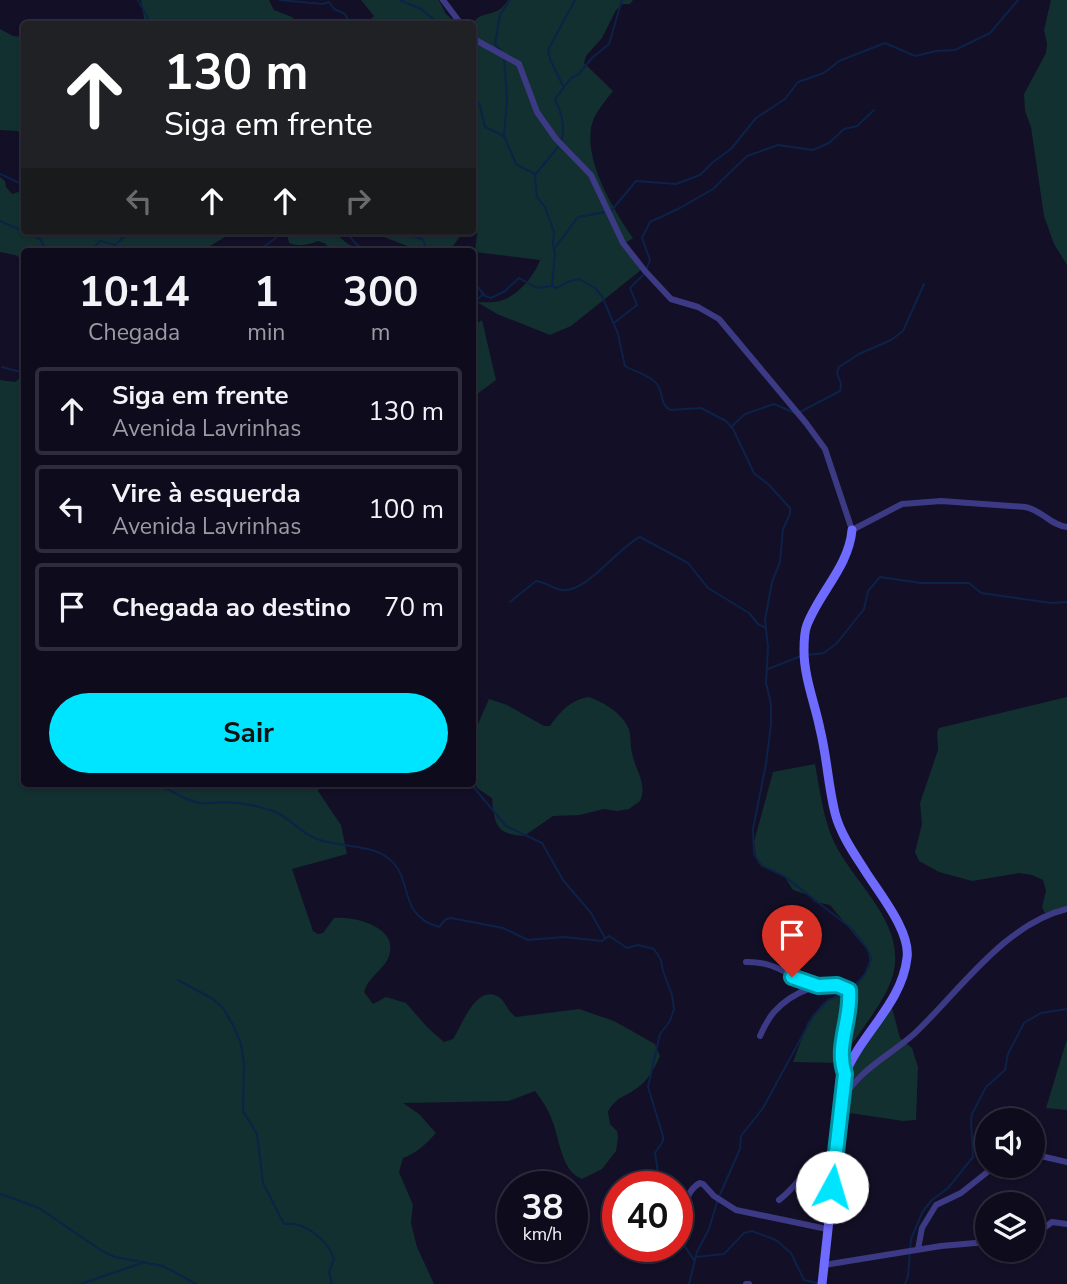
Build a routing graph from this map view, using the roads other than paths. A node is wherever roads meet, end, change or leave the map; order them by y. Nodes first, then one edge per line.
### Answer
1 (443, 0) edge
2 (459, 21) edge
3 (476, 40) edge
4 (1067, 527) edge
5 (852, 530) junction
6 (1067, 909) edge
7 (746, 962) dead end
8 (818, 986) junction
9 (760, 1036) dead end
10 (845, 1074) junction
11 (841, 1104) junction
12 (1045, 1155) edge
13 (1067, 1162) edge
14 (834, 1166) junction
15 (980, 1178) edge
16 (693, 1187) edge
17 (779, 1200) dead end
18 (1067, 1224) edge
19 (1045, 1227) edge
20 (827, 1230) junction
21 (975, 1243) edge
22 (918, 1249) junction
23 (824, 1265) junction
24 (822, 1284) edge

1 - 2 street
3 - 5 street
4 - 5 street
5 - 10 street
6 - 11 street
7 - 8 street
8 - 9 street
8 - 10 street
10 - 11 street
11 - 14 street
12 - 13 street
14 - 17 street
14 - 20 street
15 - 22 street
16 - 20 street
18 - 19 street
20 - 23 street
21 - 22 street
22 - 23 street
23 - 24 street

